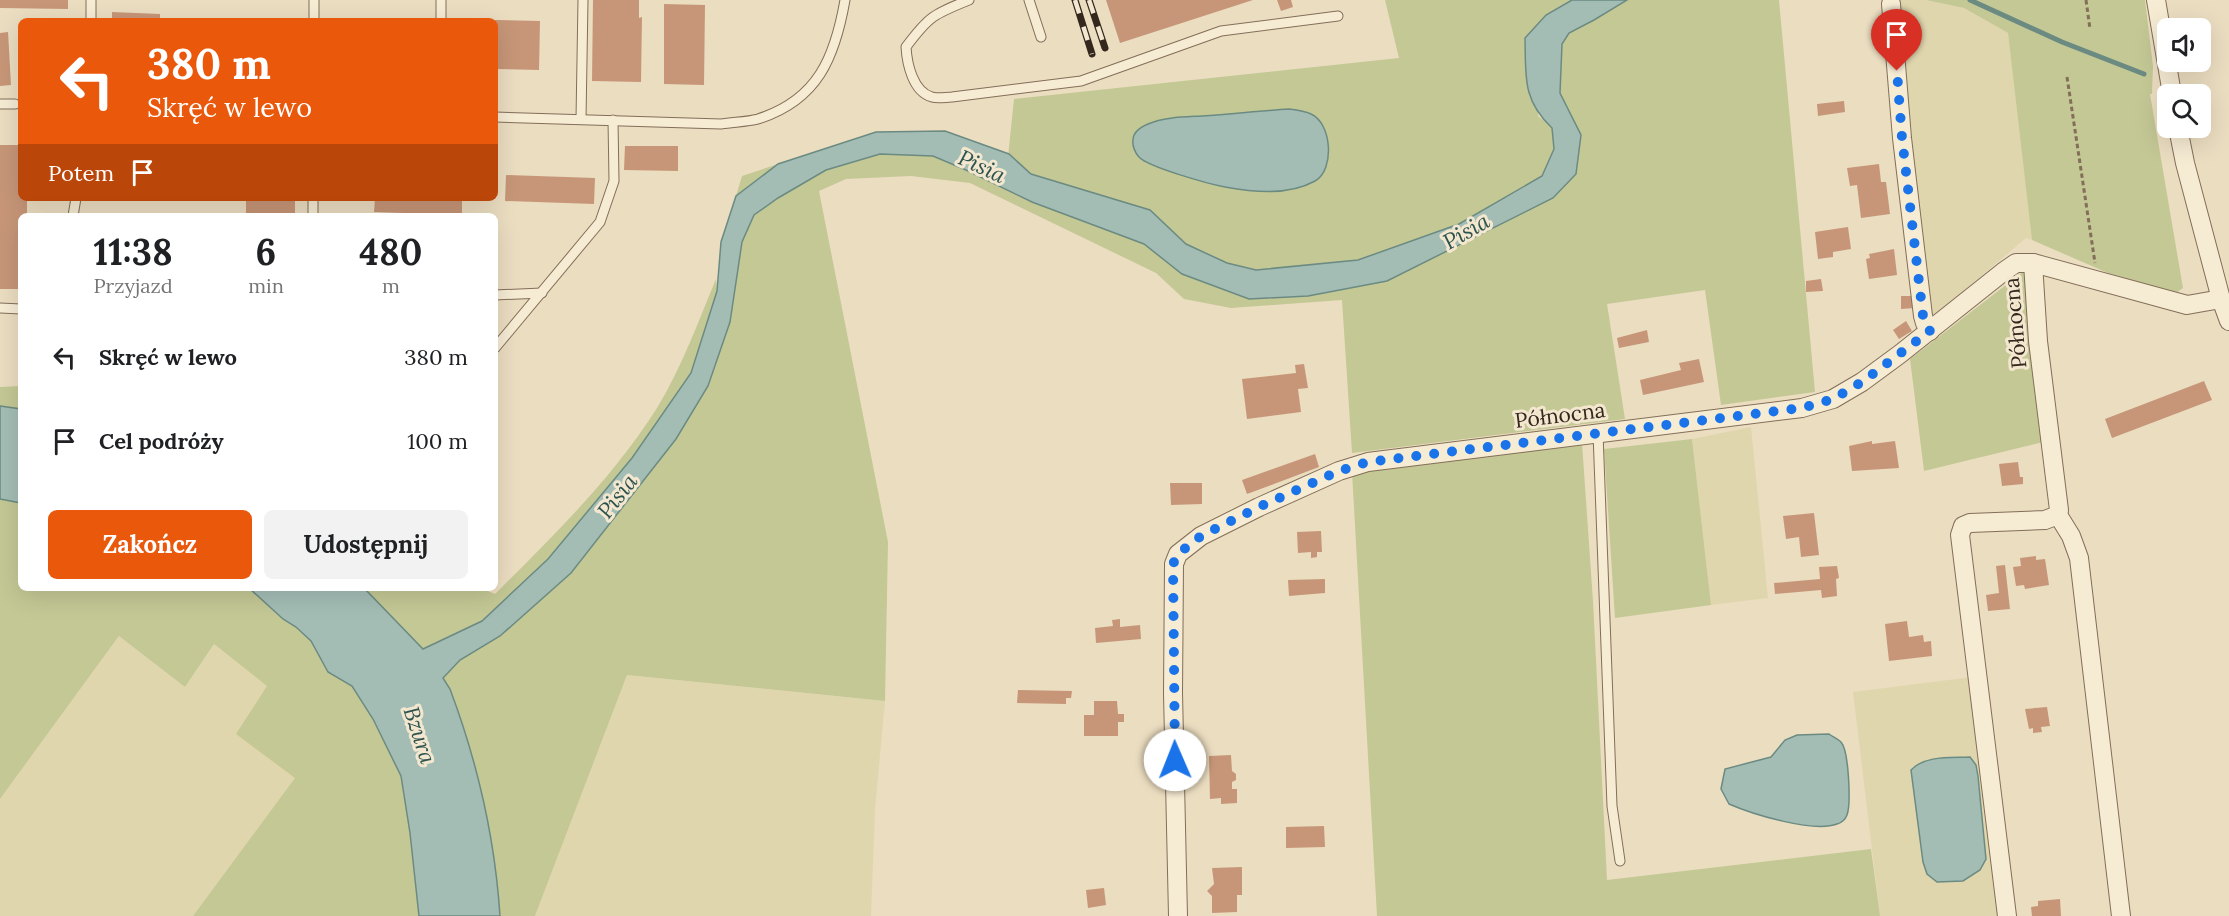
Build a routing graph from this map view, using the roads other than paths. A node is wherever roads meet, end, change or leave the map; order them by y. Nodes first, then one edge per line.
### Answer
1 (91, 0) edge
2 (314, 0) edge
3 (441, 0) edge
4 (583, 0) edge
5 (845, 0) edge
6 (969, 0) edge
7 (1029, 0) edge
8 (2156, 0) edge
9 (1891, 4) dead end
10 (1338, 16) dead end
11 (91, 18) edge
12 (314, 18) edge
13 (441, 18) edge
14 (1041, 37) dead end
15 (2170, 84) edge
16 (0, 104) edge
17 (15, 104) dead end
18 (498, 117) edge
19 (581, 119) junction
20 (613, 120) junction
21 (2180, 138) edge
22 (2033, 263) junction
23 (542, 293) junction
24 (498, 295) edge
25 (2221, 299) junction
26 (0, 308) edge
27 (18, 309) edge
28 (2229, 321) edge
29 (1930, 331) junction
30 (498, 344) edge
31 (1598, 433) junction
32 (2058, 515) junction
33 (1620, 861) dead end
34 (1178, 916) edge
35 (2007, 916) edge
36 (2121, 916) edge

1 - 11 lane
2 - 12 lane
3 - 13 lane
4 - 19 lane
5 - 20 lane
6 - 10 lane
7 - 14 lane
8 - 15 street
9 - 29 street
16 - 17 lane
18 - 19 lane
19 - 20 lane
20 - 23 lane
21 - 25 street
22 - 25 street
22 - 29 street, Północna
22 - 32 street, Północna
23 - 24 lane
23 - 30 lane
25 - 28 street
26 - 27 lane
29 - 31 street, Północna
31 - 33 lane
31 - 34 street, Północna
32 - 35 street
32 - 36 street

